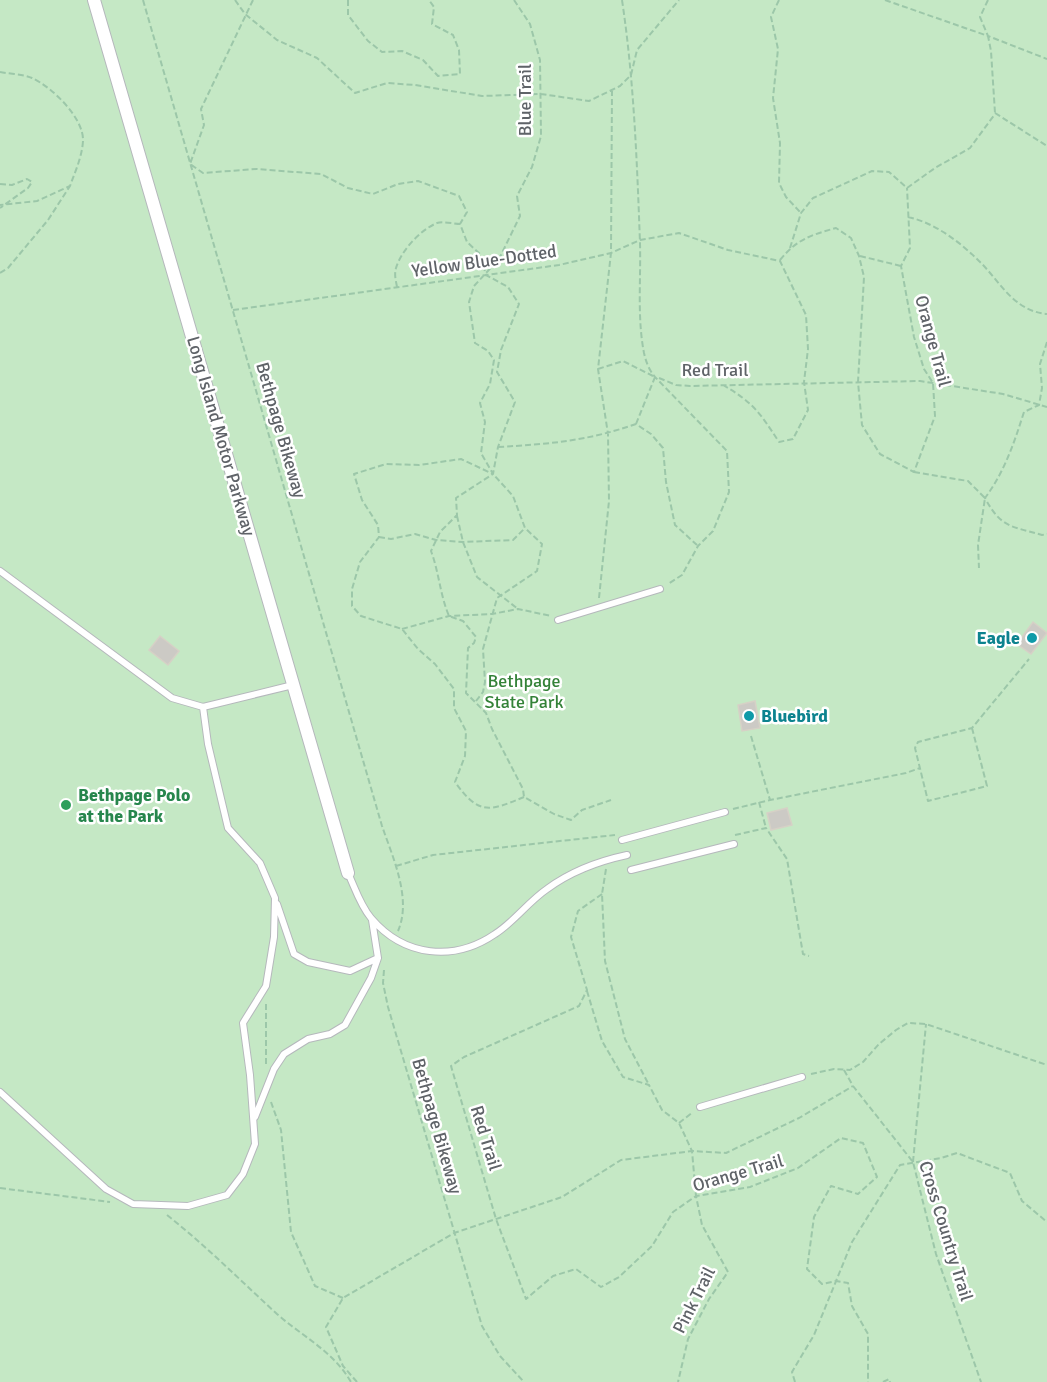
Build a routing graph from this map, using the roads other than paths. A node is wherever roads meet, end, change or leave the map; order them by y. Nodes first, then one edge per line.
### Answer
1 (93, 0) edge
2 (0, 571) edge
3 (660, 589) road end
4 (556, 618) road end
5 (293, 685) junction
6 (203, 707) junction
7 (725, 812) road end
8 (622, 837) road end
9 (734, 844) dead end
10 (627, 855) dead end
11 (631, 870) dead end
12 (348, 873) joint
13 (275, 898) junction
14 (372, 919) junction
15 (381, 960) junction
16 (802, 1077) road end
17 (0, 1092) edge
18 (700, 1107) road end
19 (254, 1120) junction

1 - 5 street, Long Island Motor Parkway
2 - 6 lane
3 - 4 lane
5 - 6 lane
5 - 12 street, Long Island Motor Parkway
6 - 13 lane
7 - 8 lane
9 - 11 lane
10 - 14 lane
12 - 14 lane
13 - 15 lane
13 - 19 lane
14 - 15 lane
15 - 19 lane
16 - 18 lane
17 - 19 lane

